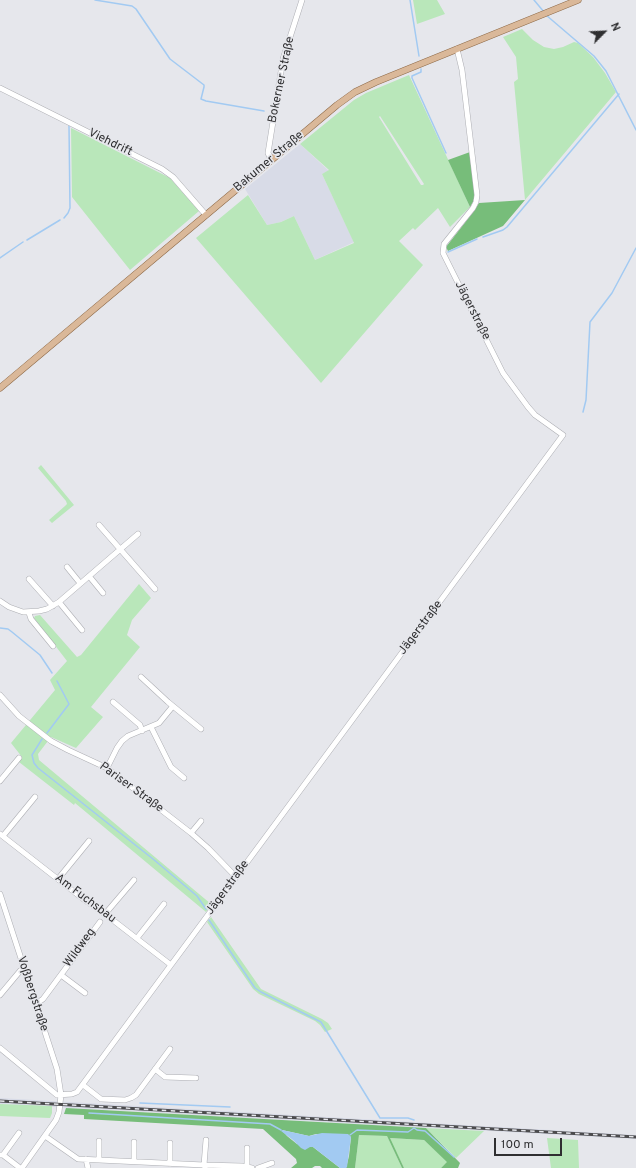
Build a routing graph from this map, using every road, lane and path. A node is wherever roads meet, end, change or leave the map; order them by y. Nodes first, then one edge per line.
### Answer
1 (302, 0) edge
2 (578, 0) edge
3 (457, 49) junction
4 (0, 88) edge
5 (271, 160) junction
6 (206, 215) junction
7 (0, 388) edge
8 (99, 525) dead end
9 (138, 534) dead end
10 (119, 550) junction
11 (67, 567) dead end
12 (89, 576) junction
13 (29, 579) dead end
14 (80, 583) junction
15 (154, 589) dead end
16 (103, 593) dead end
17 (0, 601) edge
18 (58, 602) junction
19 (53, 606) junction
20 (29, 612) junction
21 (82, 630) dead end
22 (53, 646) dead end
23 (141, 676) dead end
24 (0, 696) edge
25 (113, 702) dead end
26 (173, 706) junction
27 (151, 727) junction
28 (201, 729) dead end
29 (142, 731) junction
30 (19, 758) dead end
31 (107, 768) junction
32 (184, 778) dead end
33 (0, 780) edge
34 (35, 797) dead end
35 (201, 821) dead end
36 (191, 833) junction
37 (1, 835) edge
38 (89, 841) dead end
39 (236, 877) junction
40 (58, 879) junction
41 (134, 880) dead end
42 (0, 894) edge
43 (164, 904) dead end
44 (105, 914) junction
45 (100, 922) dead end
46 (137, 938) junction
47 (171, 965) junction
48 (24, 968) junction
49 (61, 975) junction
50 (85, 993) dead end
51 (0, 996) edge
52 (36, 1004) junction
53 (0, 1048) edge
54 (170, 1048) dead end
55 (155, 1069) junction
56 (196, 1078) dead end
57 (83, 1085) junction
58 (61, 1095) junction
59 (19, 1133) dead end
60 (45, 1136) junction
61 (206, 1140) dead end
62 (100, 1141) dead end
63 (134, 1142) dead end
64 (170, 1143) dead end
65 (247, 1148) dead end
66 (1, 1155) edge
67 (86, 1159) junction
68 (99, 1159) junction
69 (134, 1161) junction
70 (272, 1163) dead end
71 (166, 1165) edge
72 (204, 1167) edge
73 (21, 1168) edge
74 (88, 1168) edge
75 (249, 1168) edge
76 (258, 1168) edge

1 - 5 street, Bokerner Straße
2 - 3 main road, Bakumer Straße
3 - 5 main road, Bakumer Straße
3 - 39 street, Jägerstraße
4 - 6 street, Viehdrift
5 - 6 main road, Bakumer Straße
6 - 7 main road, Bakumer Straße
8 - 10 street
9 - 10 street
10 - 12 street
10 - 15 street
11 - 14 street
12 - 14 street
12 - 16 street
13 - 19 street
14 - 18 street
17 - 20 street
18 - 19 street
18 - 21 street
19 - 20 street
20 - 22 street
23 - 26 street
24 - 31 street, Pariser Straße
25 - 29 street
26 - 27 street
26 - 28 street
27 - 29 street
27 - 32 street
29 - 31 street
30 - 33 street
31 - 36 street, Pariser Straße
34 - 37 street
35 - 36 street
36 - 39 street, Pariser Straße
37 - 40 street, Am Fuchsbau
38 - 40 street
39 - 47 street, Jägerstraße
40 - 44 street, Am Fuchsbau
41 - 44 street
42 - 48 street, Voßbergstraße
43 - 46 street
44 - 46 street, Am Fuchsbau
45 - 49 street, Wildweg
46 - 47 street, Am Fuchsbau
47 - 57 street, Jägerstraße
48 - 51 street
48 - 52 street, Voßbergstraße
49 - 50 street, Wildweg
49 - 52 street, Wildweg
52 - 58 street, Voßbergstraße
53 - 58 street
54 - 55 street
55 - 56 street
55 - 57 street
57 - 58 street, Jägerstraße
58 - 60 street
59 - 66 street
60 - 67 street
60 - 73 street
61 - 72 street
62 - 68 street
63 - 69 street
64 - 71 street
65 - 75 street
66 - 73 street
67 - 68 street
67 - 74 street
68 - 69 street
69 - 71 street
70 - 76 street
71 - 72 street
72 - 75 street

